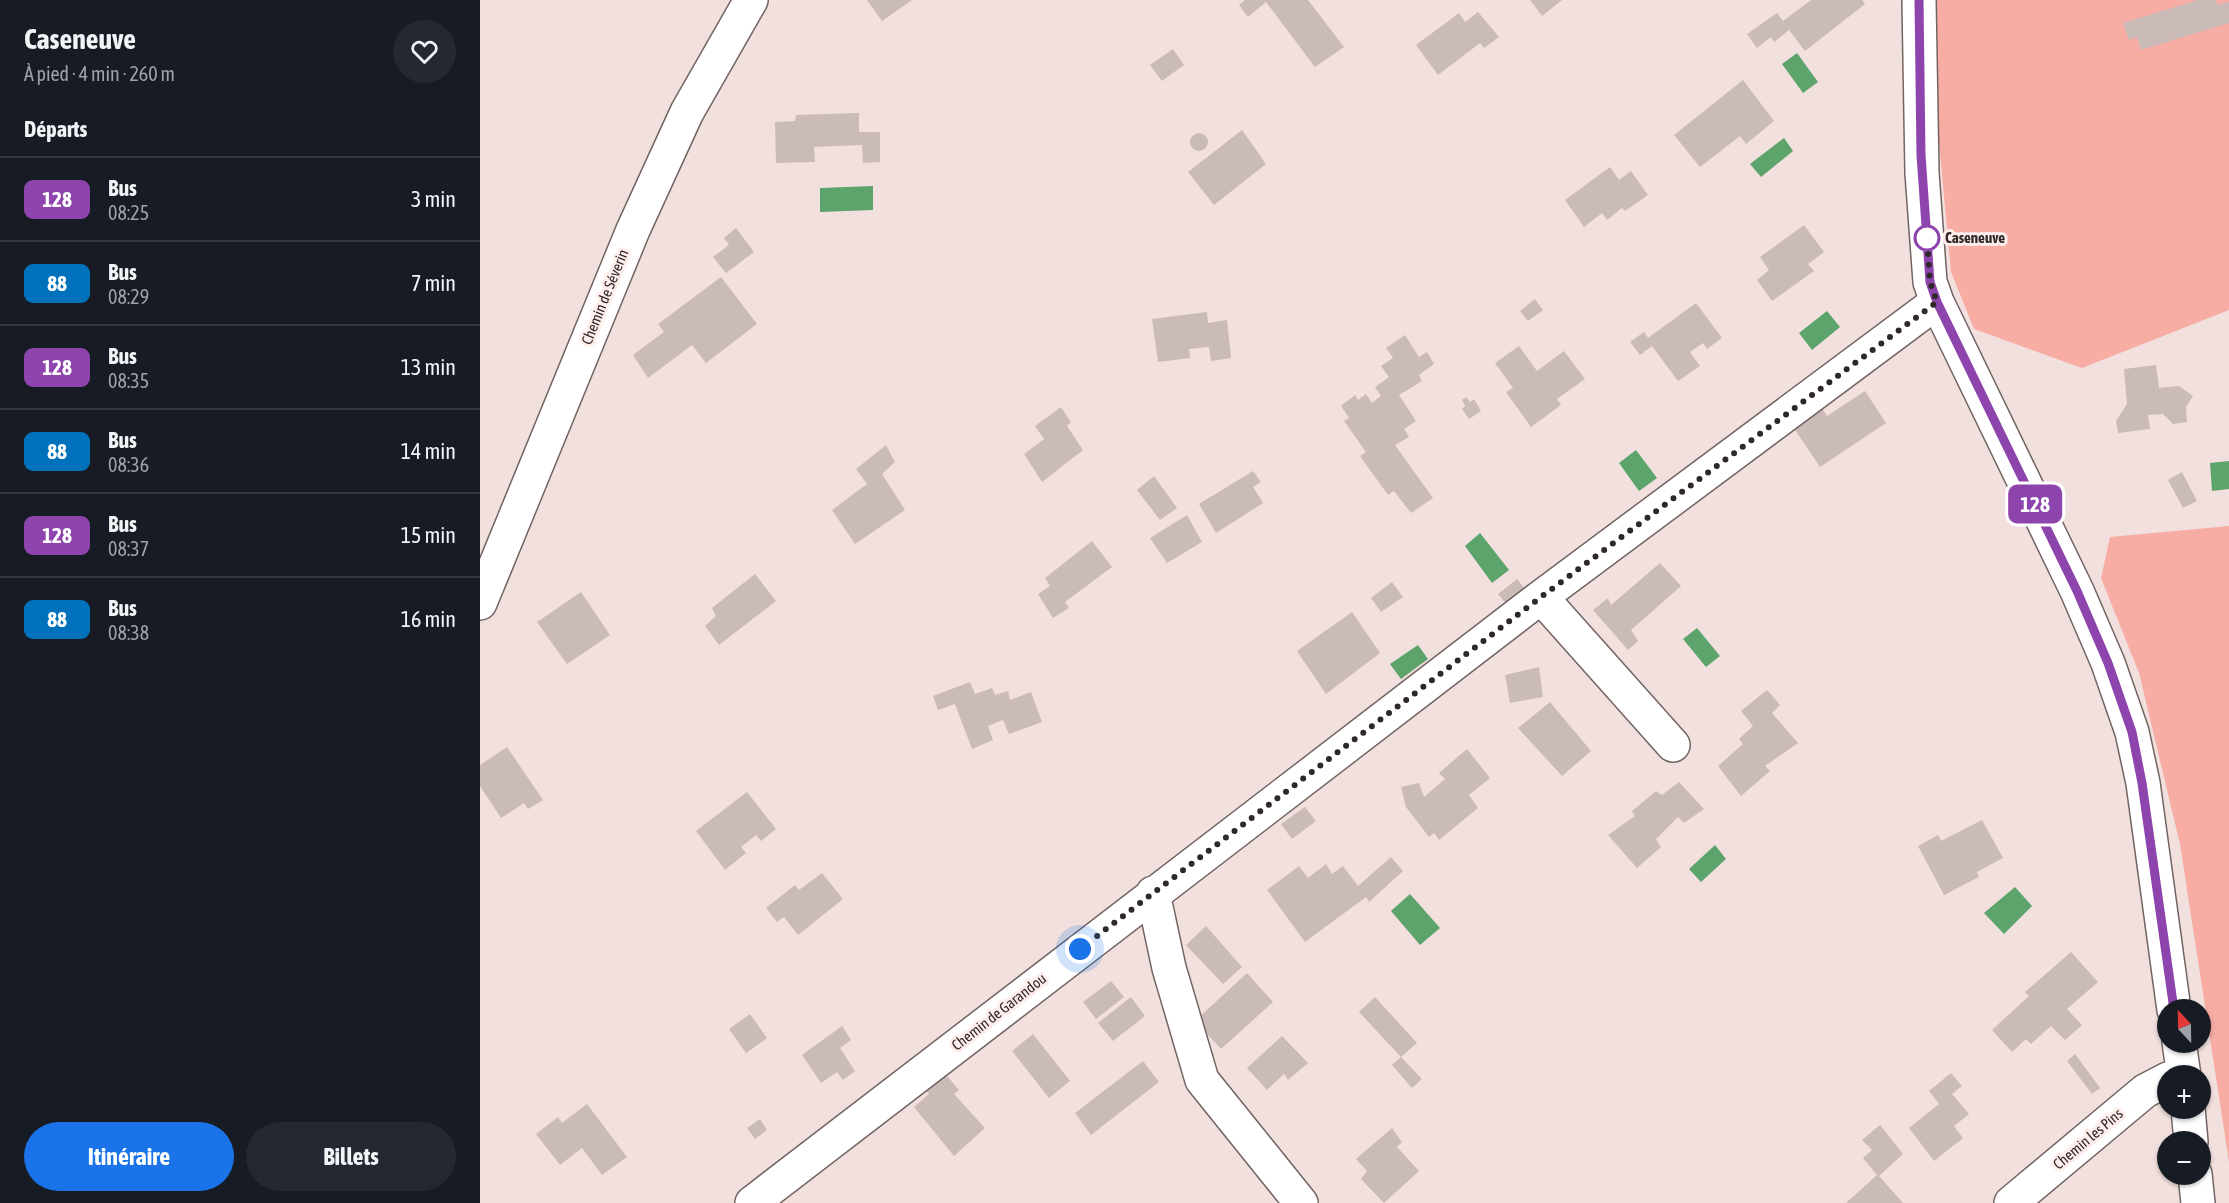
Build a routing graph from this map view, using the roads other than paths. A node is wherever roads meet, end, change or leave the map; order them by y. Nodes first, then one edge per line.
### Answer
1 (751, 0) edge
2 (1919, 0) edge
3 (1937, 302) junction
4 (1541, 597) junction
5 (480, 603) edge
6 (1672, 745) dead end
7 (1153, 893) junction
8 (2172, 999) edge
9 (2157, 1082) edge
10 (2196, 1185) edge
11 (752, 1203) edge
12 (1301, 1203) edge
13 (2012, 1203) edge
14 (2198, 1203) edge

1 - 5 street, Chemin de Séverin
2 - 3 street
3 - 4 street, Chemin de Garandou
3 - 8 street
4 - 6 street
4 - 7 street, Chemin de Garandou
7 - 11 street, Chemin de Garandou
7 - 12 street
9 - 13 street, Chemin les Pins
10 - 14 street

